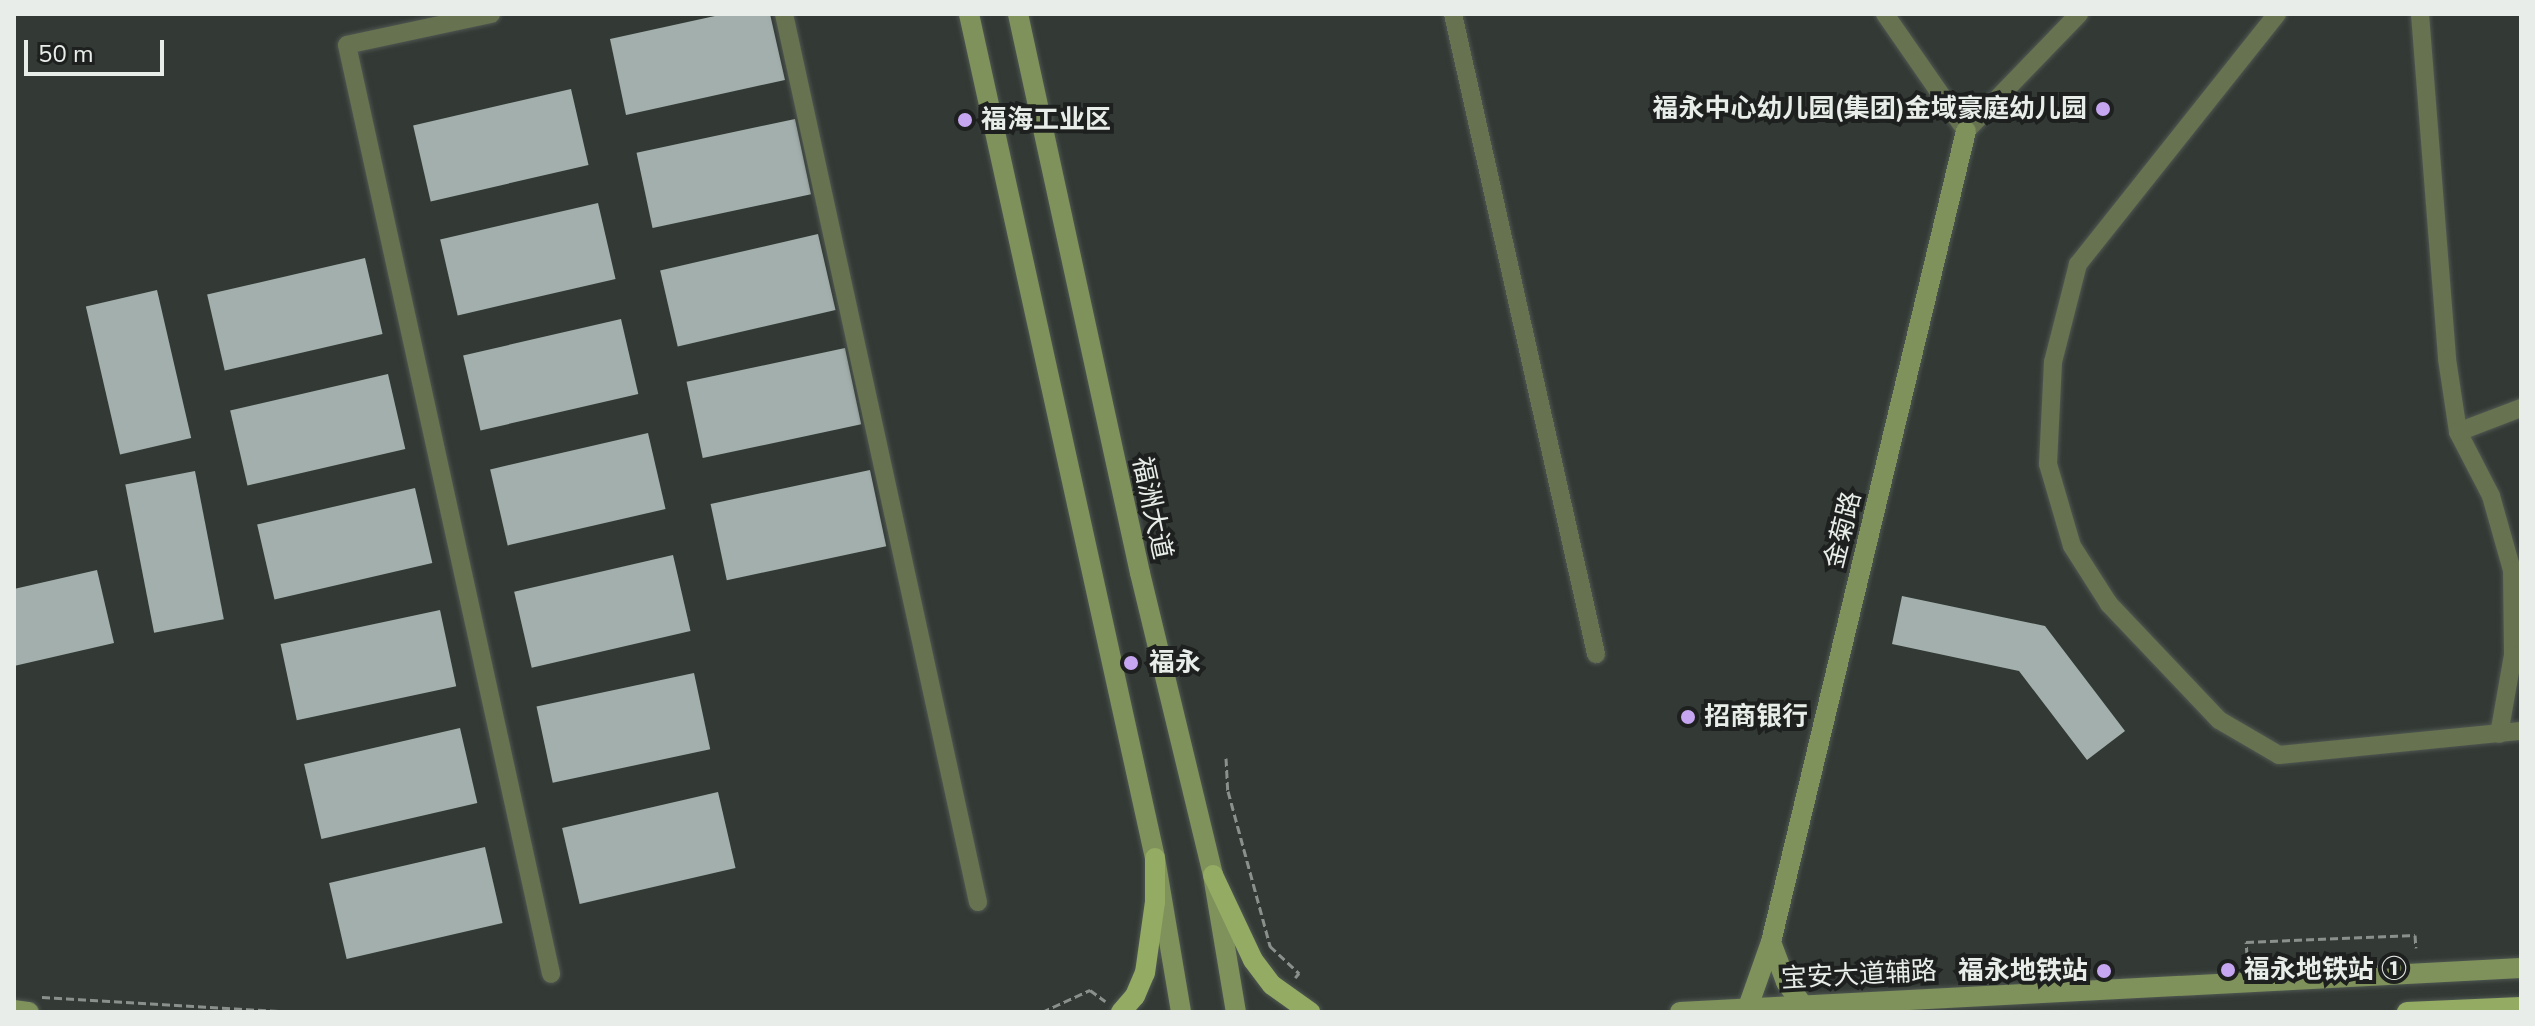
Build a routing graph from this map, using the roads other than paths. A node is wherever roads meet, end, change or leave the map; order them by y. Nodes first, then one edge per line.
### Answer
1 (491, 14) edge
2 (784, 14) edge
3 (969, 14) edge
4 (1018, 14) edge
5 (1453, 14) edge
6 (1885, 14) edge
7 (2079, 14) edge
8 (2277, 14) edge
9 (2420, 14) edge
10 (1966, 131) junction
11 (2521, 408) edge
12 (2458, 432) junction
13 (1596, 654) dead end
14 (2521, 731) edge
15 (2499, 734) junction
16 (1155, 858) junction
17 (1213, 875) junction
18 (978, 902) dead end
19 (1771, 942) junction
20 (2521, 968) edge
21 (551, 974) dead end
22 (1802, 1004) junction
23 (1113, 1007) edge
24 (1748, 1007) junction
25 (2521, 1007) edge
26 (1181, 1012) edge
27 (1236, 1012) edge
28 (1310, 1012) edge
29 (1680, 1012) edge
30 (2407, 1012) edge

1 - 21 street
2 - 18 street
3 - 16 main road
4 - 17 main road, 福洲大道
5 - 13 street
6 - 10 street
7 - 10 street
8 - 15 street
9 - 12 street
10 - 19 main road, 金菊路
11 - 12 street
12 - 15 street
14 - 15 street
16 - 23 main road
16 - 26 main road
17 - 27 main road, 福洲大道
17 - 28 main road
19 - 22 main road
19 - 24 main road, 金菊路
20 - 22 main road, 宝安大道辅路
22 - 24 main road, 宝安大道辅路
24 - 29 main road, 宝安大道辅路
25 - 30 main road

